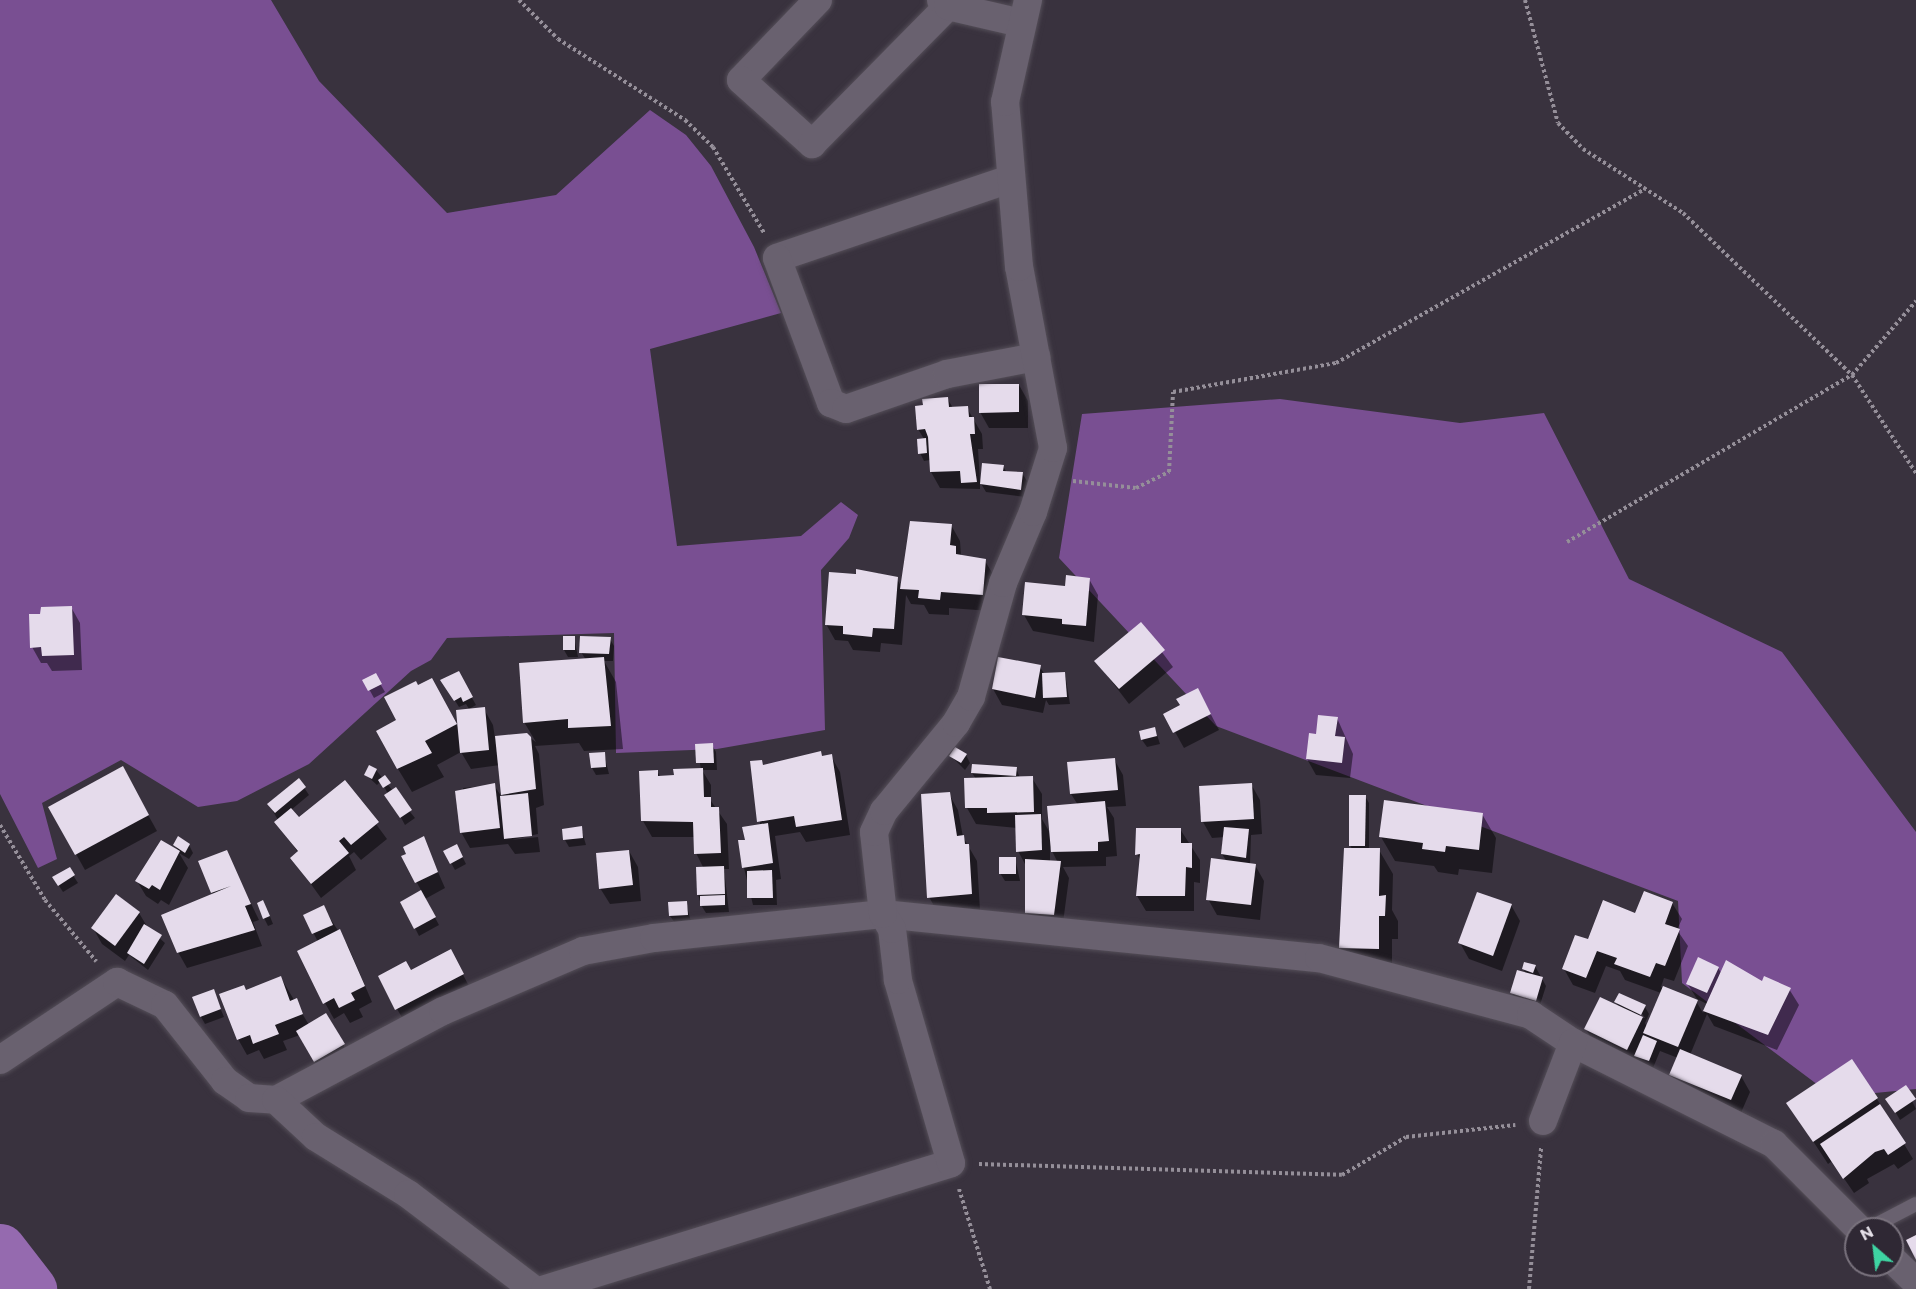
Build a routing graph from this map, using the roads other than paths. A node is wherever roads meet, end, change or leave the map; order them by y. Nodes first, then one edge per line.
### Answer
1 (818, 0) edge
2 (944, 3) edge
3 (1024, 12) edge
4 (1010, 179) junction
5 (1036, 357) junction
6 (883, 914) junction
7 (1573, 1043) junction
8 (4, 1057) edge
9 (276, 1100) junction
10 (1543, 1121) road end
11 (1916, 1204) edge
12 (1847, 1217) edge
13 (1891, 1217) edge
14 (1904, 1271) edge
15 (1916, 1282) edge
16 (533, 1289) edge
17 (545, 1289) edge

1 - 2 street
2 - 3 street
3 - 4 street
4 - 5 street
4 - 5 street
5 - 6 street
6 - 7 street
6 - 9 street
6 - 17 street
7 - 10 street
7 - 12 street
8 - 9 street
9 - 16 street
11 - 13 lane
14 - 15 street

